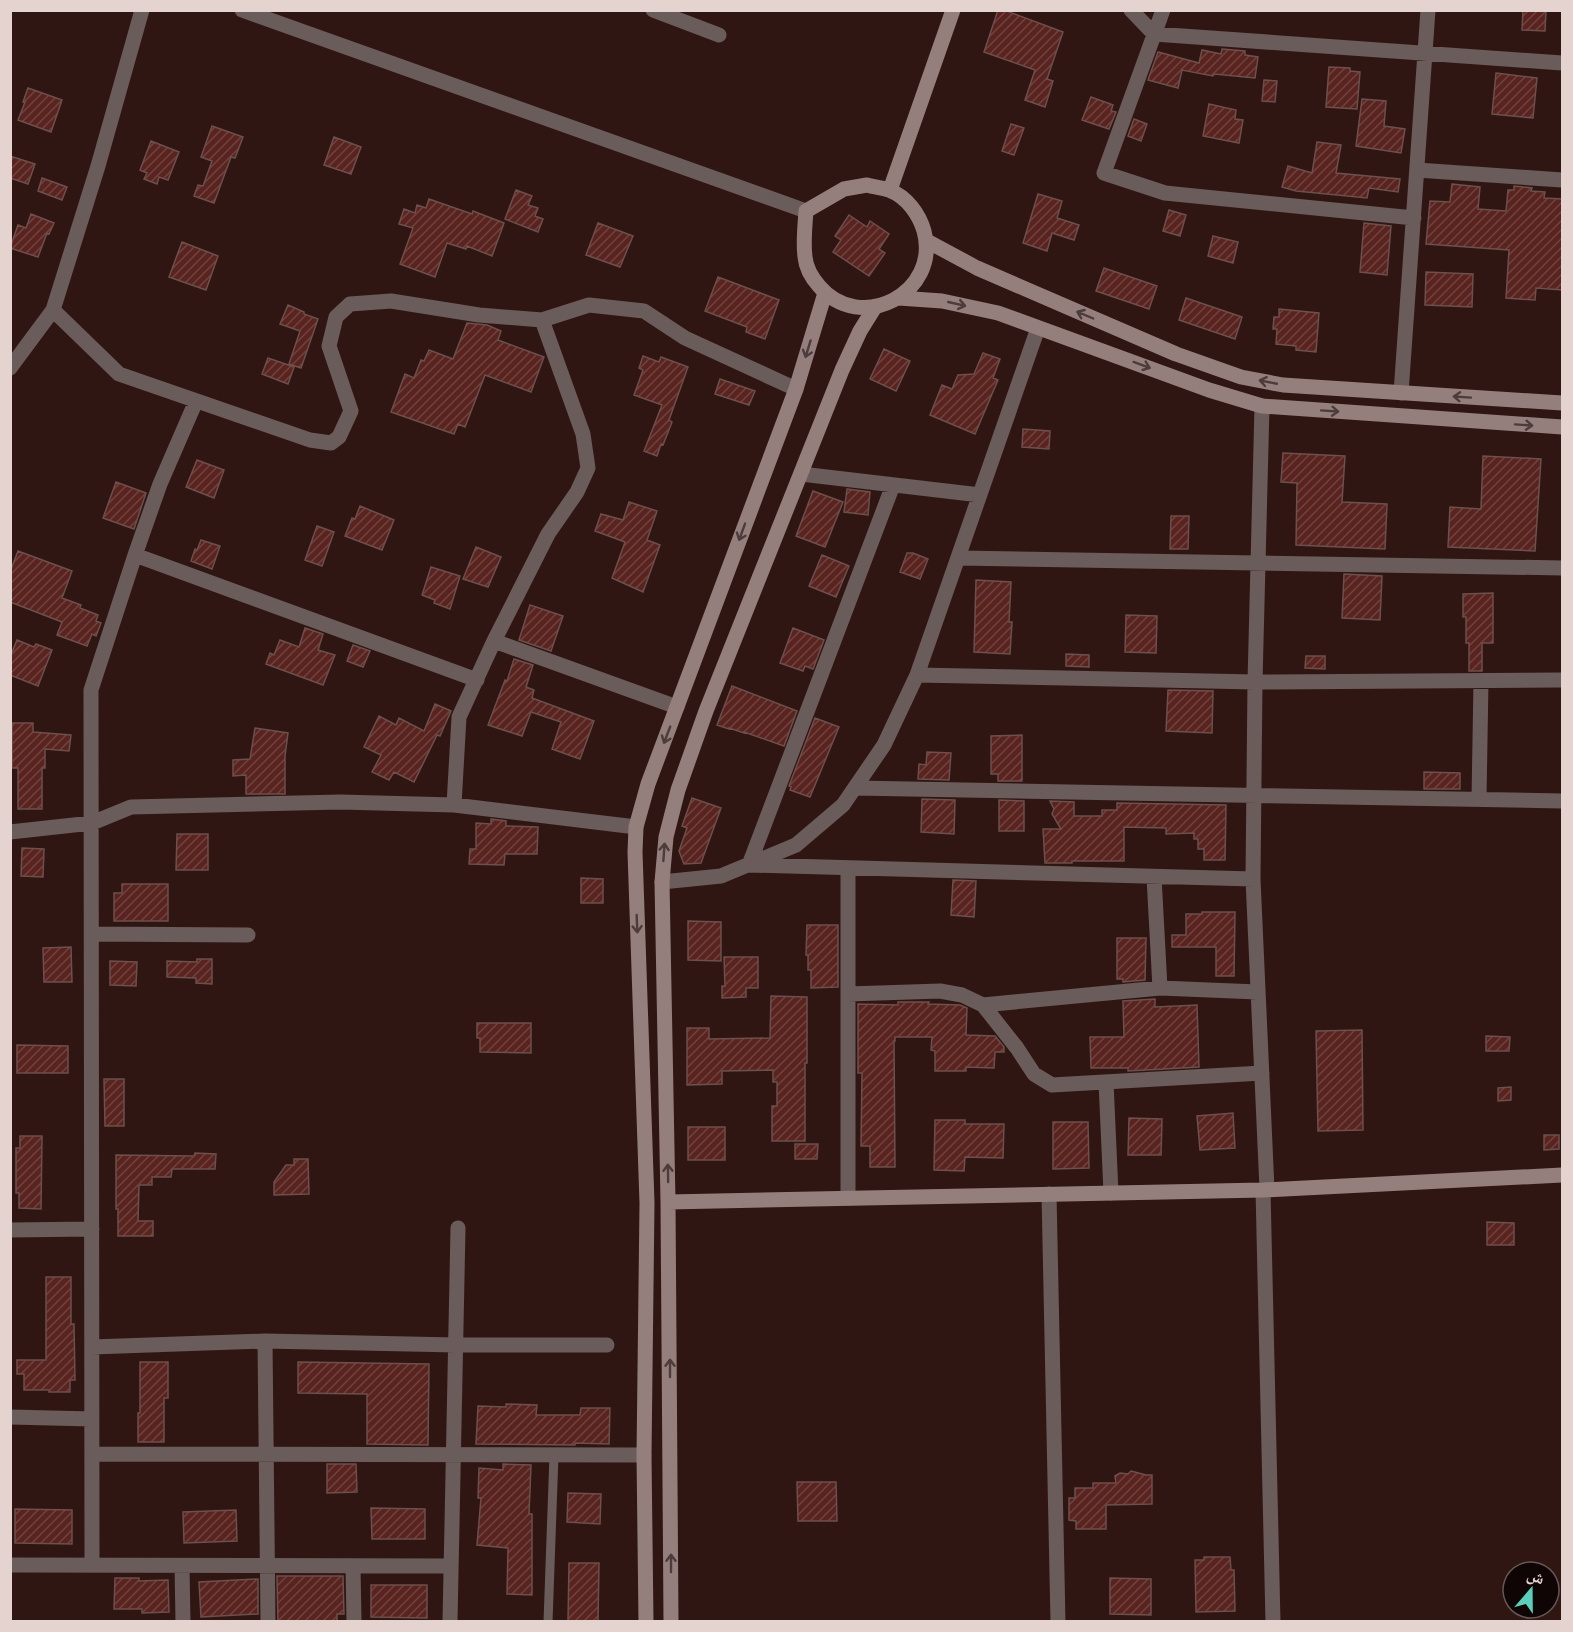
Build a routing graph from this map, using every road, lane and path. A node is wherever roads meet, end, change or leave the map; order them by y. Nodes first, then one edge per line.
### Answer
1 (142, 10) edge
2 (242, 10) edge
3 (653, 10) edge
4 (953, 10) edge
5 (1131, 10) edge
6 (1163, 10) edge
7 (1428, 10) edge
8 (719, 34) dead end
9 (1154, 34) junction
10 (1425, 53) junction
11 (1563, 63) edge
12 (1417, 170) junction
13 (1563, 180) edge
14 (890, 190) junction
15 (806, 211) junction
16 (1414, 218) junction
17 (927, 241) junction
18 (825, 293) junction
19 (899, 298) junction
20 (875, 307) junction
21 (52, 310) junction
22 (542, 320) junction
23 (1038, 328) junction
24 (10, 368) edge
25 (796, 389) junction
26 (1401, 393) junction
27 (196, 401) junction
28 (1563, 403) edge
29 (1262, 406) junction
30 (1563, 428) edge
31 (801, 474) junction
32 (893, 484) junction
33 (980, 495) junction
34 (135, 555) junction
35 (958, 558) junction
36 (1258, 563) junction
37 (1563, 568) edge
38 (495, 640) junction
39 (917, 675) junction
40 (477, 680) junction
41 (1563, 680) edge
42 (1481, 681) junction
43 (1255, 682) junction
44 (677, 707) junction
45 (855, 788) junction
46 (1254, 795) junction
47 (1479, 799) junction
48 (1563, 801) edge
49 (454, 805) junction
50 (92, 823) junction
51 (636, 827) junction
52 (10, 832) edge
53 (749, 865) junction
54 (848, 868) junction
55 (1154, 877) junction
56 (1253, 879) junction
57 (662, 882) junction
58 (92, 934) junction
59 (248, 934) dead end
60 (1160, 988) junction
61 (1258, 992) junction
62 (848, 994) junction
63 (983, 1005) junction
64 (1262, 1072) junction
65 (1106, 1082) junction
66 (1563, 1175) edge
67 (1265, 1189) junction
68 (1111, 1193) junction
69 (1049, 1194) junction
70 (848, 1198) junction
71 (669, 1202) junction
72 (458, 1228) dead end
73 (92, 1229) junction
74 (10, 1230) edge
75 (265, 1341) junction
76 (456, 1345) junction
77 (607, 1346) dead end
78 (92, 1347) junction
79 (10, 1417) edge
80 (92, 1419) junction
81 (92, 1454) junction
82 (266, 1454) junction
83 (454, 1455) junction
84 (554, 1455) junction
85 (644, 1455) junction
86 (10, 1565) edge
87 (92, 1565) junction
88 (182, 1566) junction
89 (267, 1566) junction
90 (353, 1566) junction
91 (451, 1566) junction
92 (183, 1622) edge
93 (268, 1622) edge
94 (354, 1622) edge
95 (450, 1622) edge
96 (548, 1622) edge
97 (646, 1622) edge
98 (671, 1622) edge
99 (1058, 1622) edge
100 (1274, 1622) edge

1 - 21 street
2 - 15 street
3 - 8 street
4 - 14 street
5 - 9 street
6 - 9 street
7 - 10 street
9 - 10 street
9 - 16 street
10 - 11 street
10 - 12 street
12 - 13 street
12 - 16 street
14 - 15 street
14 - 17 street
15 - 18 street
16 - 26 street
17 - 19 street
26 -> 17 street
18 - 20 street
18 -> 25 street
19 - 20 street
19 -> 23 street
20 - 31 street
21 - 24 street
21 - 27 street
22 - 25 street
22 - 27 street
22 - 38 street
23 -> 29 street
23 - 33 street
25 -> 44 street
28 -> 26 street
27 - 34 street
29 -> 30 street
29 - 36 street
31 - 32 street
57 -> 31 street
32 - 33 street
32 - 53 street
33 - 35 street
34 - 40 street
34 - 50 street
35 - 36 street
35 - 39 street
36 - 37 street
36 - 43 street
38 - 40 street
38 - 44 street
39 - 43 street
39 - 45 street
40 - 49 street
41 - 42 street
42 - 43 street
42 - 47 street
43 - 46 street
44 -> 51 street
45 - 46 street
45 - 53 street
46 - 47 street
46 - 56 street
47 - 48 street
49 - 50 street
49 - 51 street
50 - 52 street
50 - 58 street
51 -> 85 street
53 - 54 street
53 - 57 street
54 - 55 street
54 - 62 street
55 - 56 street
55 - 60 street
56 - 61 street
71 -> 57 street
58 - 59 street
58 - 73 street
60 - 61 street
60 - 63 street
61 - 64 street
62 - 63 street
62 - 70 street
63 - 65 street
64 - 65 street
64 - 67 street
65 - 68 street
66 - 67 street
67 - 68 street
67 - 100 street
68 - 69 street
69 - 70 street
69 - 99 street
70 - 71 street
98 -> 71 street
72 - 76 street
73 - 74 street
73 - 78 street
75 - 76 street
75 - 78 street
75 - 82 street
76 - 77 street
76 - 83 street
78 - 80 street
79 - 80 street
80 - 81 street
81 - 82 street
81 - 87 street
82 - 83 street
82 - 89 street
83 - 84 street
83 - 91 street
84 - 85 street
84 - 96 lane
85 - 97 street
86 - 87 street
87 - 88 street
88 - 89 street
88 - 92 street
89 - 90 street
89 - 93 street
90 - 91 street
90 - 94 street
91 - 95 street

